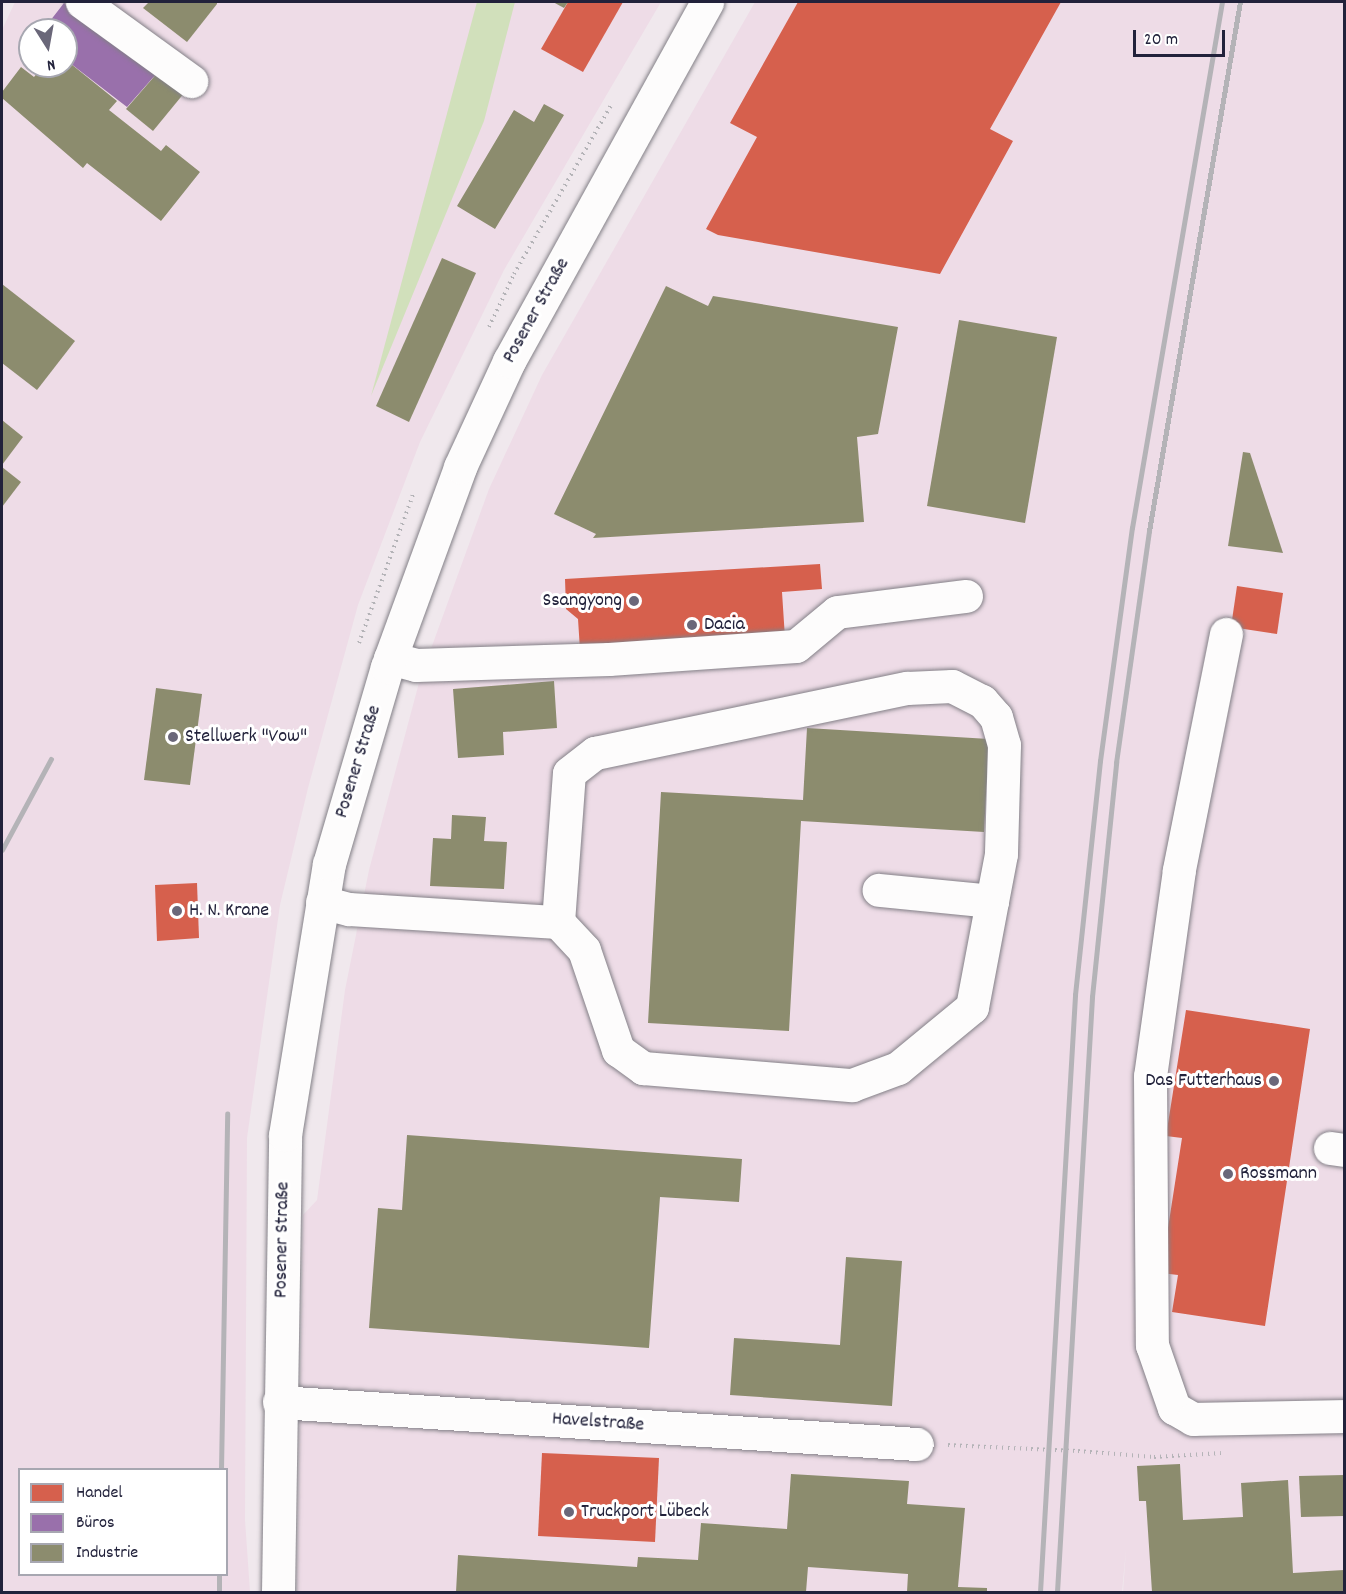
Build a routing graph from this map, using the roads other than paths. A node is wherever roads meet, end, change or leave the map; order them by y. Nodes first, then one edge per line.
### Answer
1 (82, 2) edge
2 (706, 2) edge
3 (191, 81) dead end
4 (966, 596) dead end
5 (1226, 634) dead end
6 (390, 658) junction
7 (879, 890) dead end
8 (992, 901) junction
9 (322, 903) junction
10 (558, 922) junction
11 (279, 1402) junction
12 (1344, 1416) edge
13 (918, 1444) road end
14 (279, 1593) edge

1 - 3 street
2 - 6 street, Posener Straße
4 - 6 street
5 - 12 street
6 - 9 street, Posener Straße
7 - 8 street
8 - 10 street
8 - 10 street
9 - 10 street
9 - 11 street, Posener Straße
11 - 13 street, Havelstraße
11 - 14 street, Posener Straße

